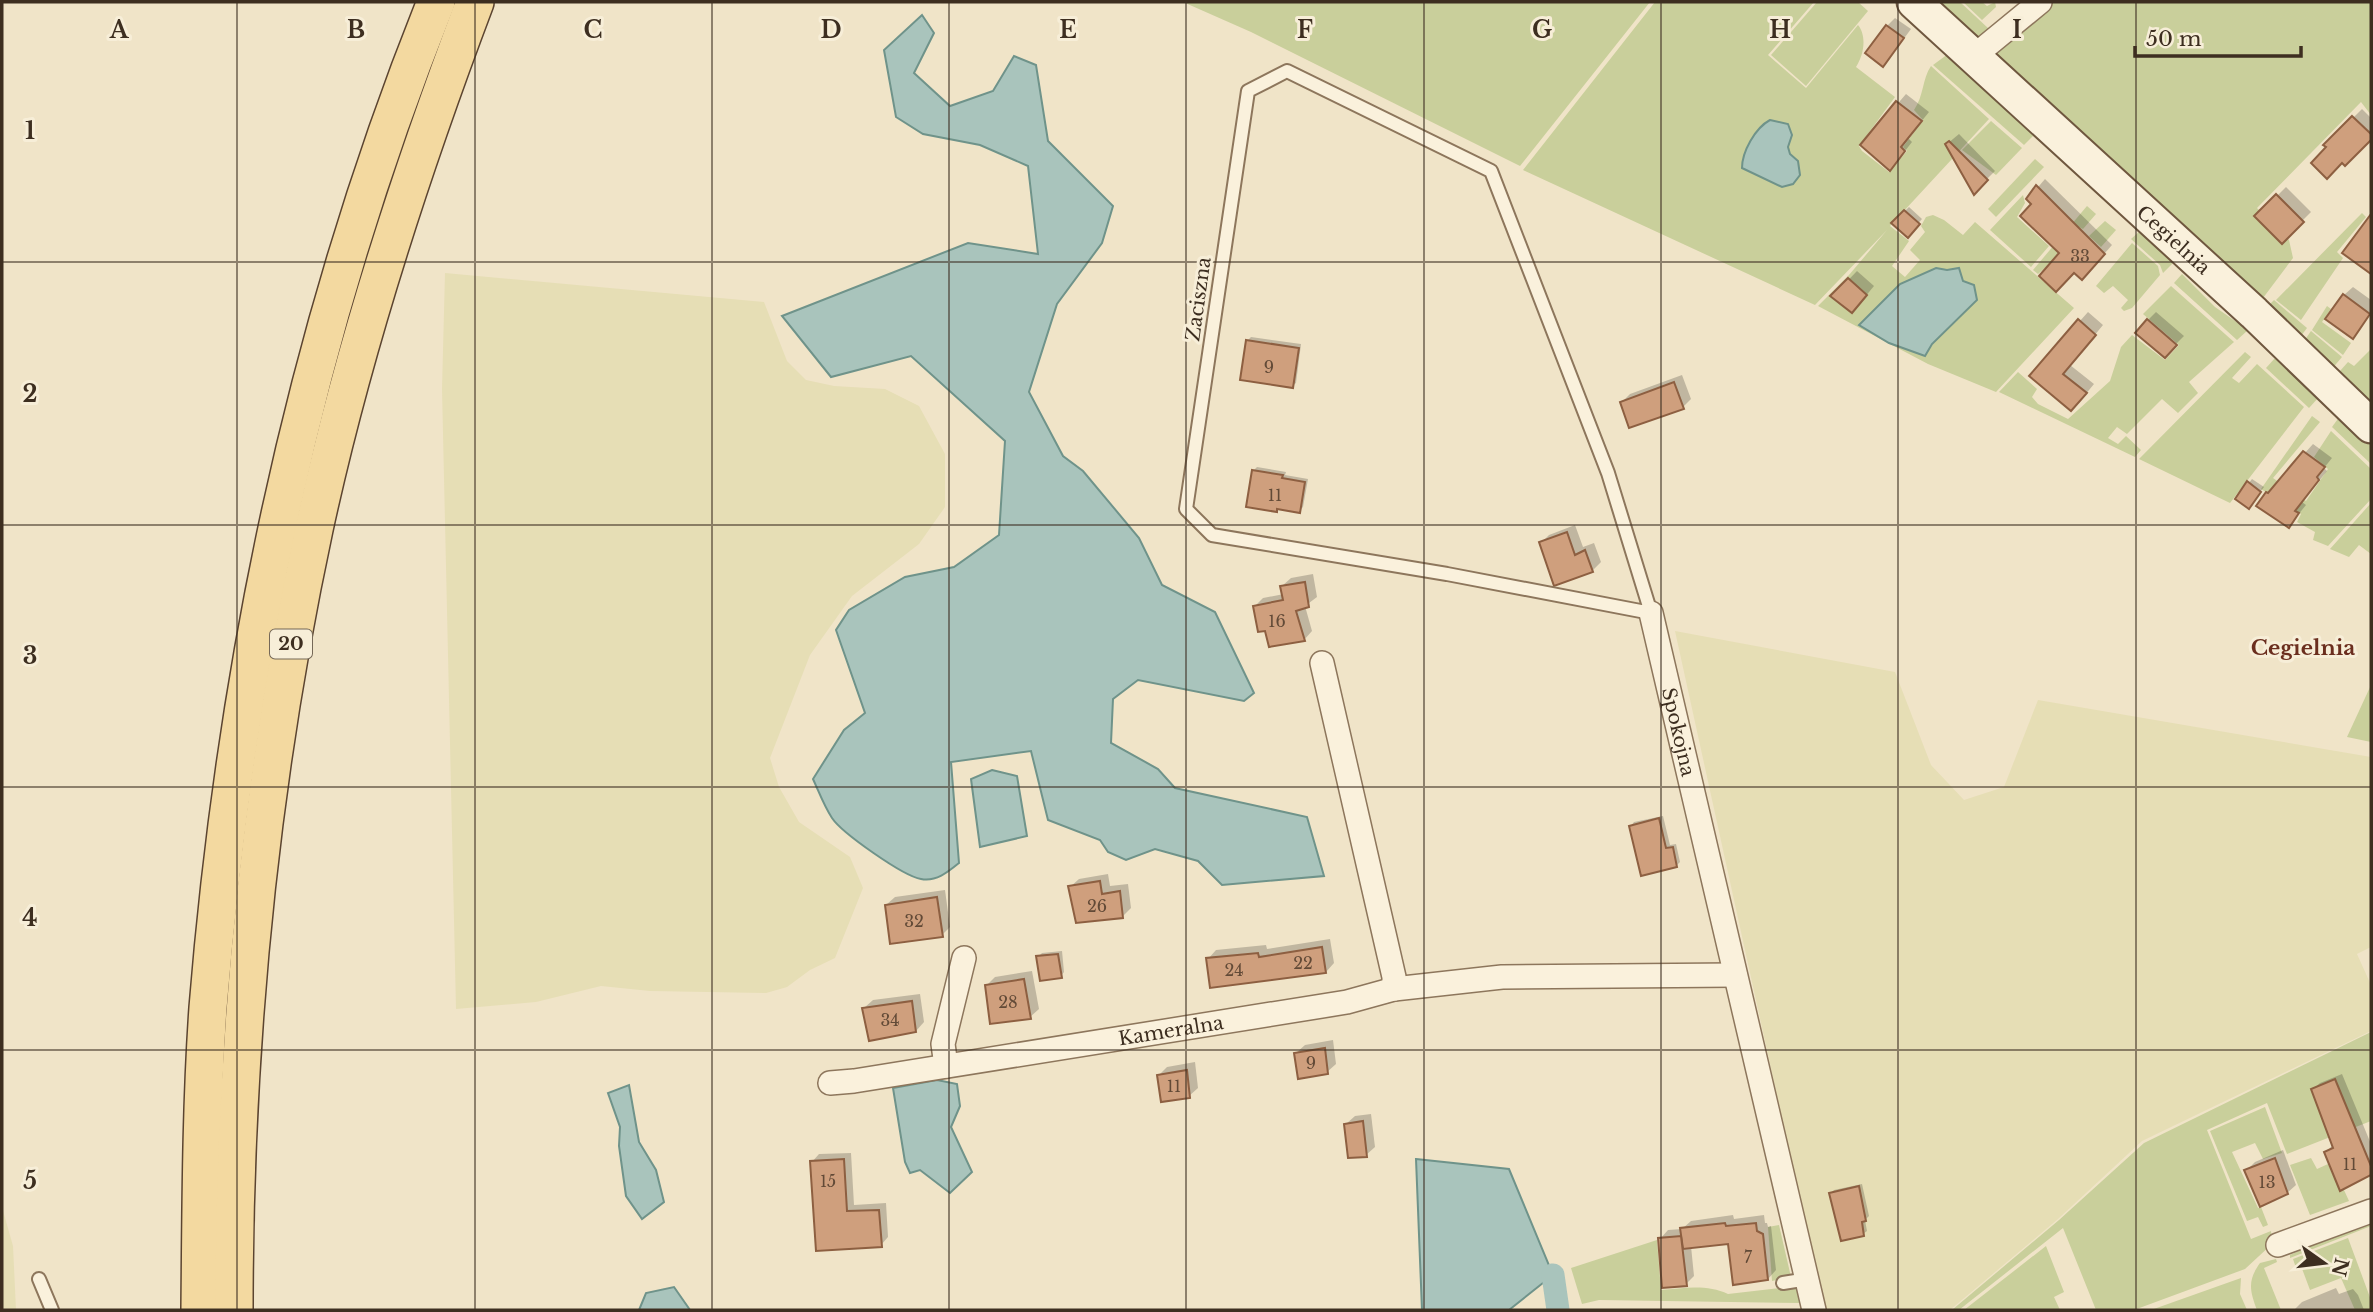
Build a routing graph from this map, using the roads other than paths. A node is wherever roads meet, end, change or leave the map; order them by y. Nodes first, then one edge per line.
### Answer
1 (436, 2) edge
2 (475, 2) edge
3 (1914, 2) edge
4 (2040, 2) edge
5 (1973, 57) junction
6 (1491, 171) joint
7 (2371, 426) edge
8 (1651, 613) junction
9 (1322, 663) dead end
10 (964, 958) dead end
11 (1735, 975) junction
12 (1394, 989) junction
13 (946, 1066) junction
14 (830, 1083) dead end
15 (2371, 1211) edge
16 (2278, 1245) dead end
17 (39, 1279) dead end
18 (1808, 1279) junction
19 (1783, 1283) dead end
20 (198, 1300) edge
21 (51, 1310) edge
22 (234, 1310) edge
23 (1814, 1310) edge

1 - 20 main road, 20
2 - 22 main road, 20
3 - 5 street, Cegielnia
4 - 5 street
5 - 7 street, Cegielnia
6 - 8 lane, Spokojna
6 - 8 lane, Zaciszna
8 - 11 street, Spokojna
9 - 12 street
10 - 13 street
11 - 12 street, Kameralna
11 - 18 street, Spokojna
12 - 13 street, Kameralna
13 - 14 street, Kameralna
15 - 16 street
17 - 21 lane
18 - 19 lane
18 - 23 street, Spokojna

